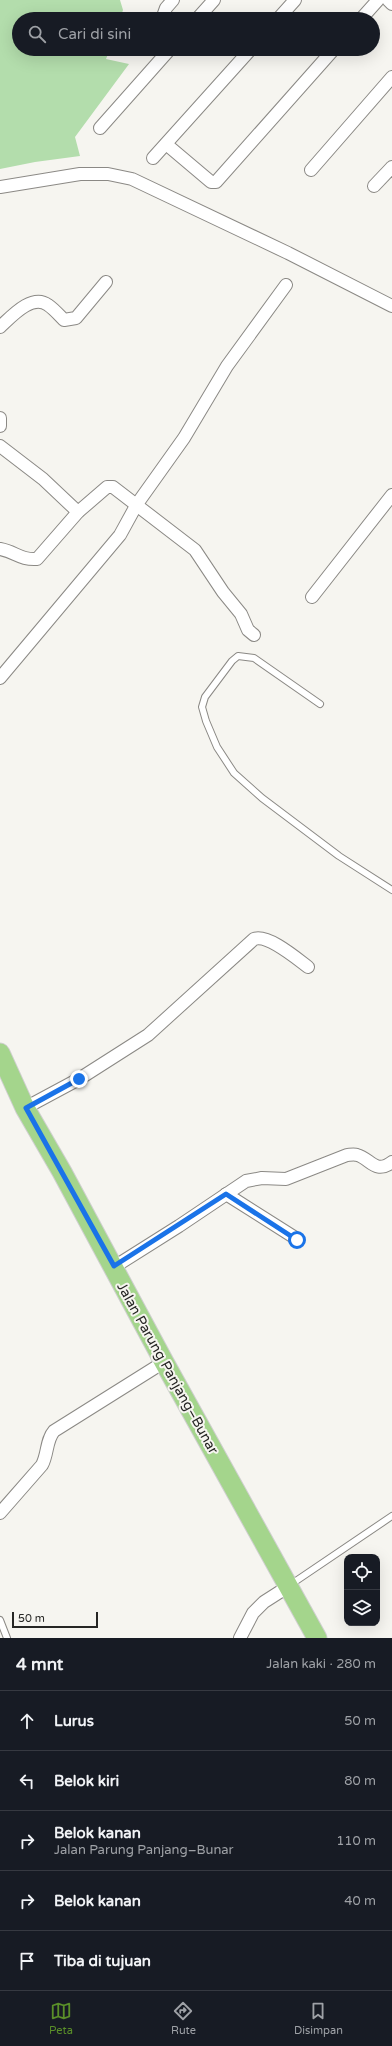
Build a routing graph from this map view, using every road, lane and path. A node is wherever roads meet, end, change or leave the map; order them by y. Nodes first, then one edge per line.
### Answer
1 (173, 0) edge
2 (214, 0) edge
3 (295, 0) edge
4 (378, 0) edge
5 (388, 0) edge
6 (392, 4) edge
7 (165, 12) edge
8 (203, 12) edge
9 (284, 12) edge
10 (367, 12) edge
11 (162, 56) edge
12 (245, 56) edge
13 (328, 56) edge
14 (392, 77) edge
15 (100, 128) dead end
16 (166, 144) junction
17 (153, 158) dead end
18 (392, 167) edge
19 (311, 170) dead end
20 (374, 186) dead end
21 (0, 187) edge
22 (106, 282) dead end
23 (286, 285) dead end
24 (392, 306) edge
25 (0, 327) edge
26 (0, 418) edge
27 (0, 426) edge
28 (0, 446) edge
29 (392, 495) edge
30 (137, 504) junction
31 (78, 512) junction
32 (0, 549) edge
33 (312, 597) dead end
34 (254, 635) dead end
35 (0, 678) edge
36 (320, 704) dead end
37 (392, 890) edge
38 (308, 967) dead end
39 (0, 1053) edge
40 (26, 1108) junction
41 (392, 1162) edge
42 (226, 1194) junction
43 (297, 1240) dead end
44 (114, 1266) junction
45 (164, 1362) junction
46 (0, 1513) edge
47 (392, 1516) edge
48 (289, 1586) junction
49 (0, 1620) edge
50 (7, 1638) edge
51 (240, 1638) edge
52 (317, 1638) edge

1 - 7 street
2 - 8 street
3 - 9 street
4 - 10 street
5 - 6 street
11 - 15 street
12 - 16 street
13 - 16 street
14 - 19 street
16 - 17 street
18 - 20 street
21 - 24 street
22 - 25 street
23 - 30 street
26 - 27 street
28 - 31 street
29 - 33 street
30 - 31 street
30 - 34 street
30 - 35 street
31 - 32 street
36 - 37 lane
38 - 40 street
39 - 40 main road, Jalan Parung Panjang–Bunar
40 - 44 main road, Jalan Parung Panjang–Bunar
41 - 42 street
42 - 43 street
42 - 44 street
44 - 45 main road, Jalan Parung Panjang–Bunar
45 - 46 street
45 - 48 main road, Jalan Parung Panjang–Bunar
47 - 48 lane
48 - 51 street
48 - 52 main road, Jalan Parung Panjang–Bunar
49 - 50 lane

